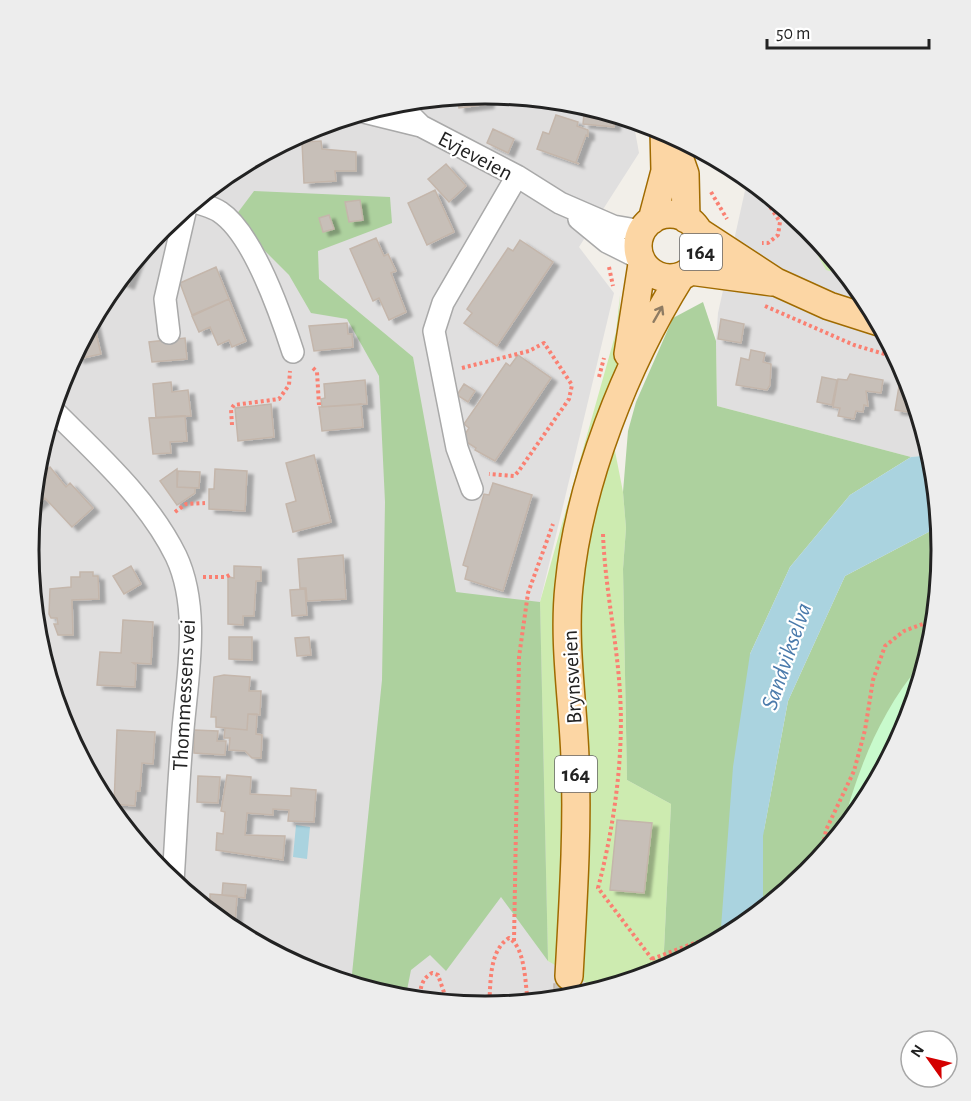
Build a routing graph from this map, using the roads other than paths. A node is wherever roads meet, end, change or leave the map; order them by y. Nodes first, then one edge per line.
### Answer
1 (407, 112) edge
2 (382, 116) edge
3 (421, 126) junction
4 (664, 142) edge
5 (675, 147) edge
6 (516, 176) junction
7 (560, 203) junction
8 (203, 205) edge
9 (183, 223) edge
10 (647, 225) junction
11 (692, 225) junction
12 (641, 261) junction
13 (686, 274) junction
14 (776, 282) junction
15 (867, 318) edge
16 (169, 333) dead end
17 (293, 352) road end
18 (623, 386) junction
19 (60, 417) edge
20 (470, 483) road end
21 (174, 870) edge
22 (569, 975) tunnel mouth

1 - 3 street, Evjeveien
2 - 3 street
3 - 6 street, Evjeveien
4 - 10 main road, 164
5 - 11 main road, 164
6 - 7 street, Evjeveien
6 - 20 street
7 - 10 street, Evjeveien
7 - 12 street, Evjeveien
8 - 17 street
9 - 16 street
10 - 11 main road, 164
10 - 12 main road, 164
11 - 13 main road, 164
11 - 14 main road, 164
12 - 13 main road, 164
12 - 18 main road, Brynsveien / 164
13 - 14 main road, 164
18 -> 13 main road, Brynsveien / 164
14 - 15 main road, 164
18 - 22 main road, Brynsveien / 164
19 - 21 street, Thommessens vei

